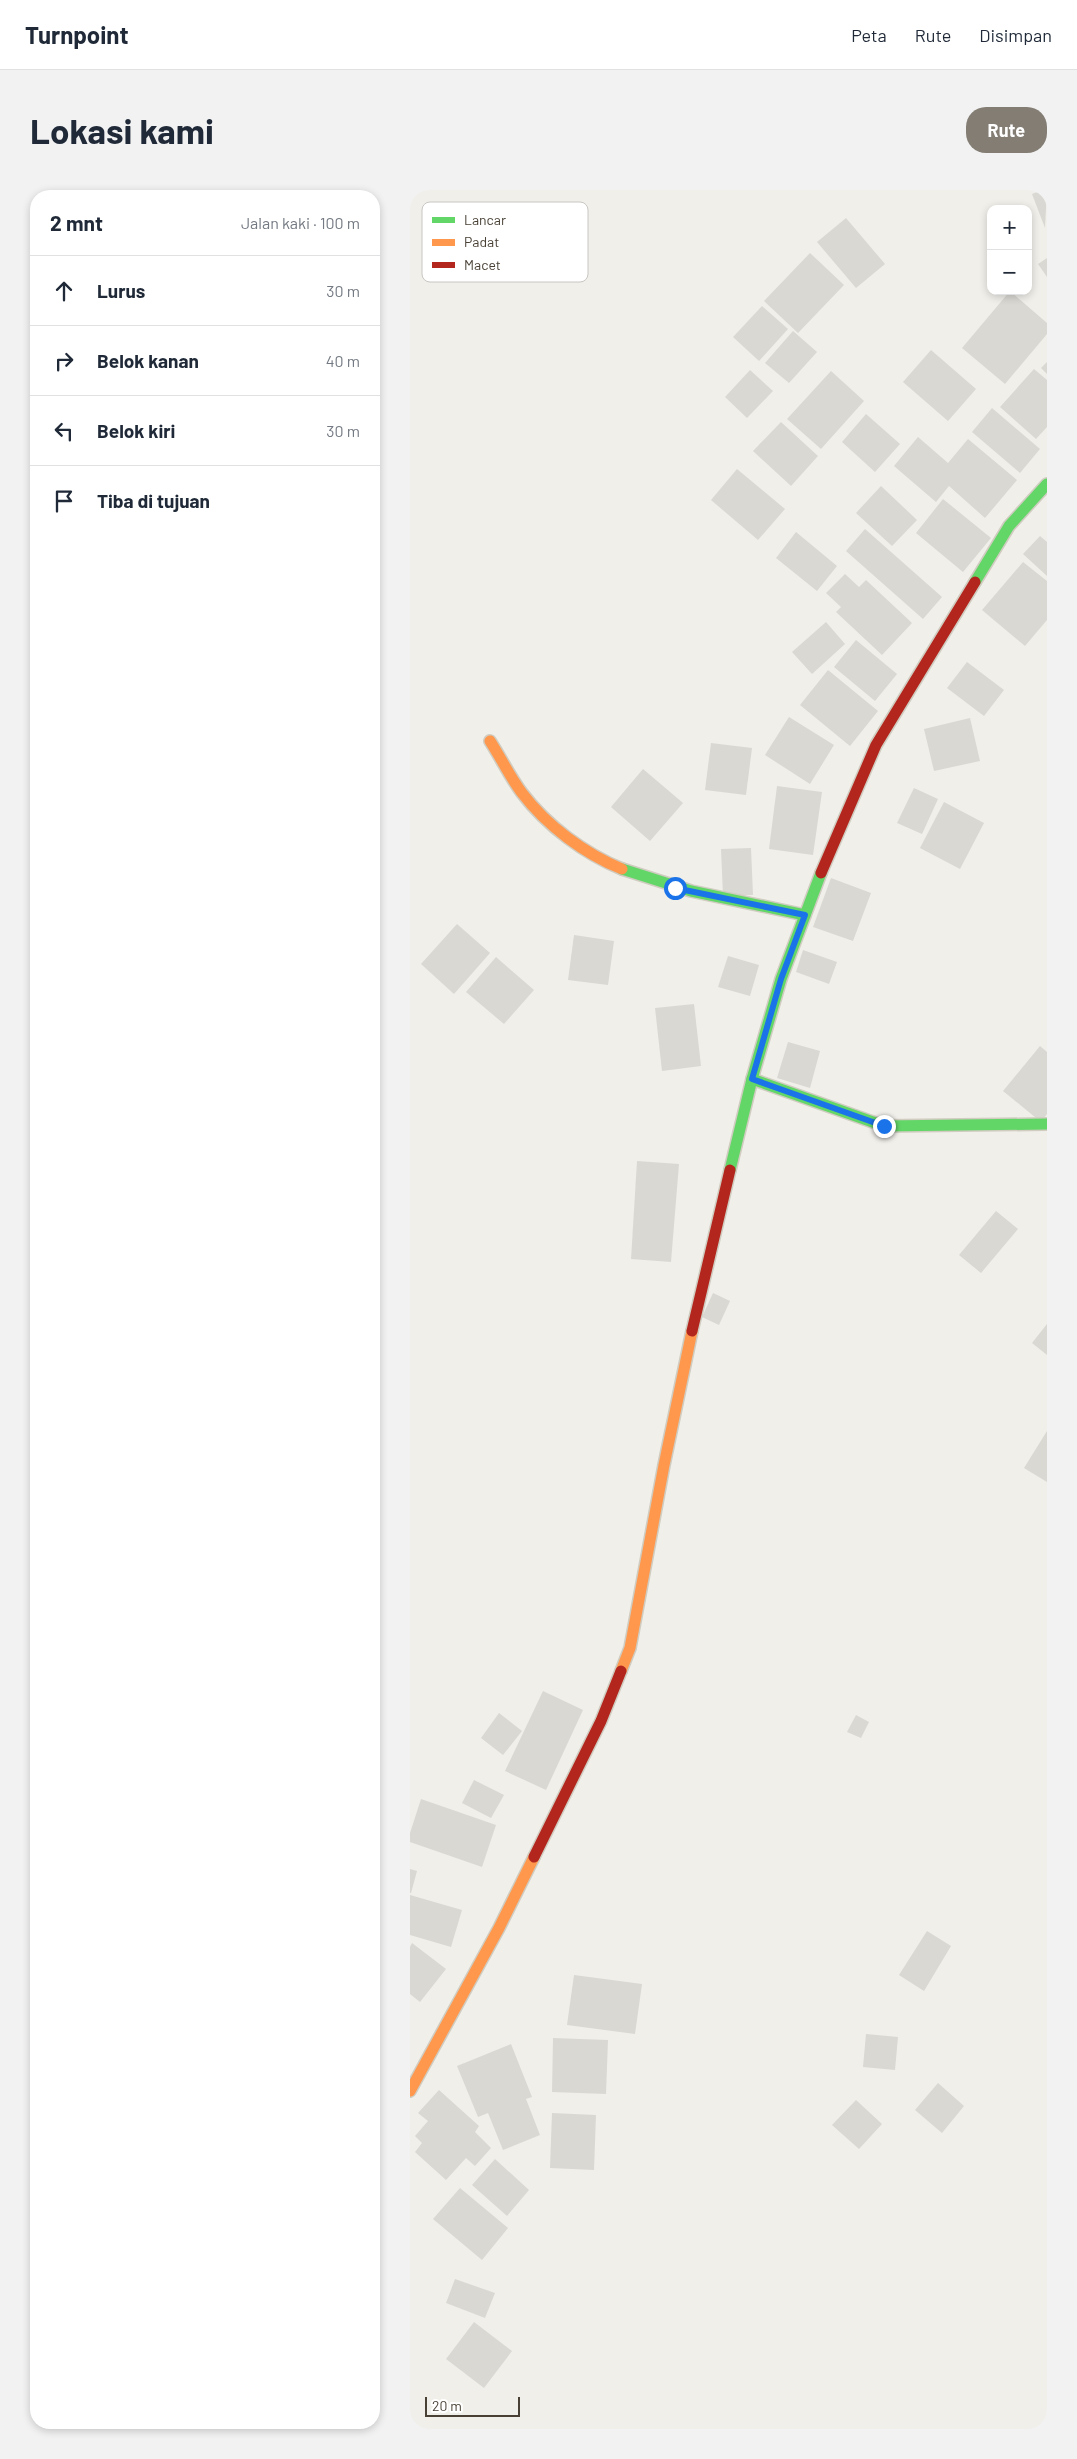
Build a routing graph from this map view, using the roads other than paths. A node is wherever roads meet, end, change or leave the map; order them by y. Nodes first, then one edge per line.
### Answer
1 (1047, 484) edge
2 (490, 741) dead end
3 (805, 915) junction
4 (752, 1079) junction
5 (1047, 1124) edge
6 (410, 2091) edge

1 - 3 street
2 - 3 street
3 - 4 street
4 - 5 street
4 - 6 street

